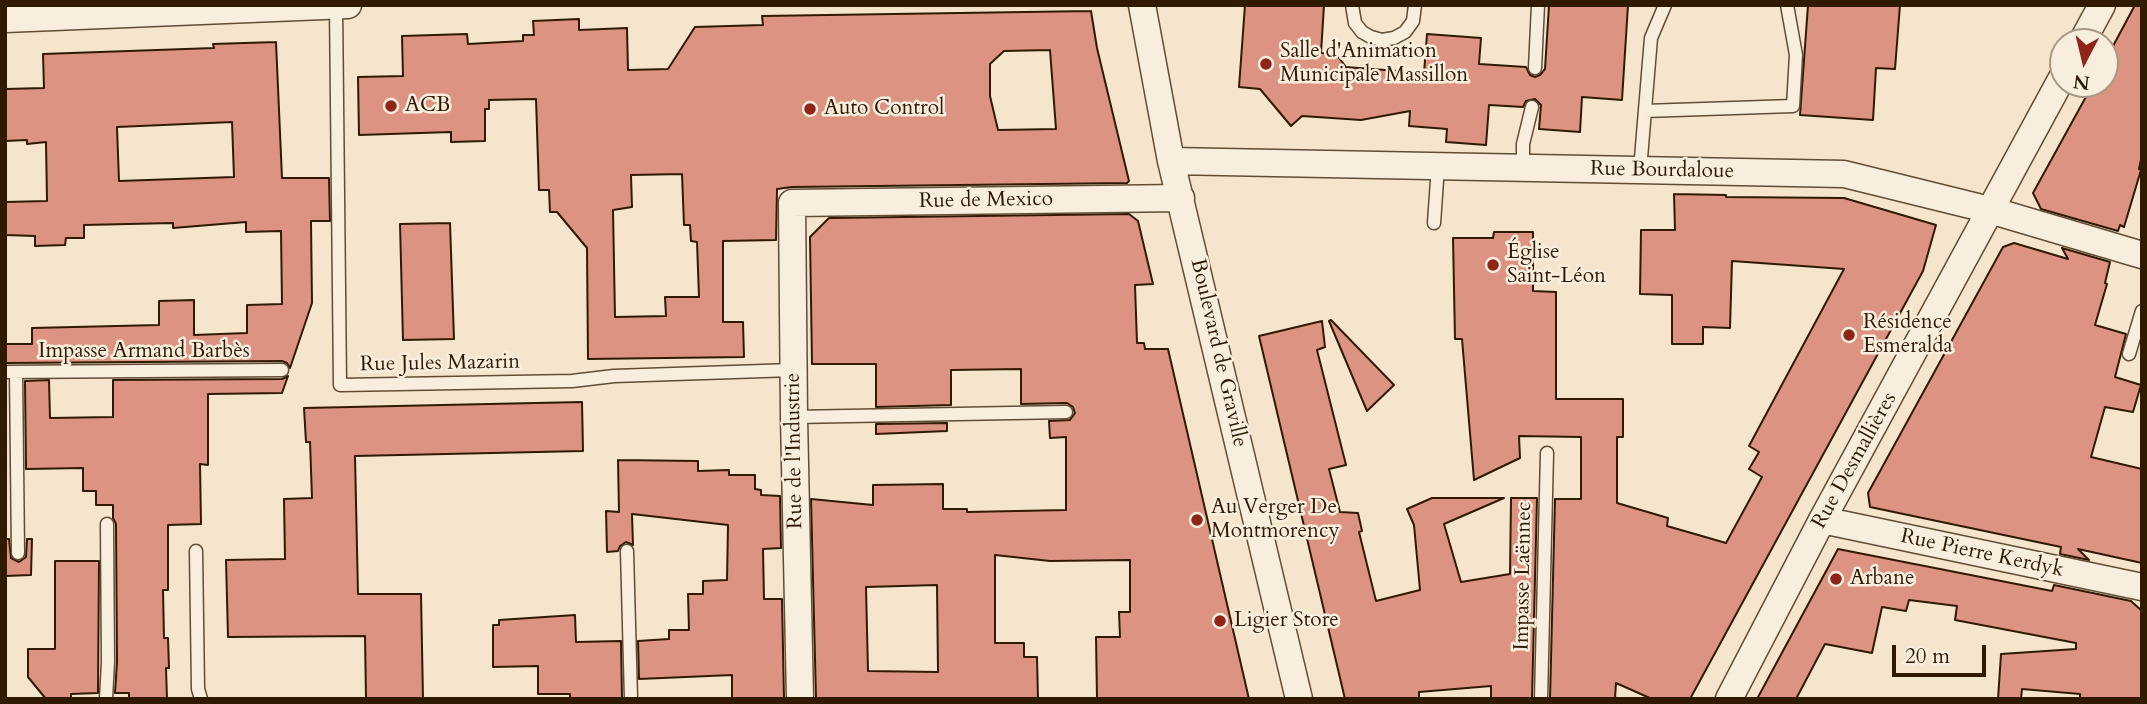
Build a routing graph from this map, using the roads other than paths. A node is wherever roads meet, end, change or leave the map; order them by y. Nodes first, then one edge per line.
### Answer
1 (348, 5) edge
2 (1142, 5) edge
3 (1352, 5) edge
4 (1415, 5) edge
5 (1538, 5) edge
6 (1665, 5) edge
7 (1787, 5) edge
8 (2102, 5) edge
9 (336, 6) edge
10 (5, 19) edge
11 (2090, 28) edge
12 (1535, 68) dead end
13 (2051, 98) edge
14 (1532, 107) dead end
15 (1645, 111) junction
16 (1171, 161) junction
17 (1438, 166) junction
18 (1522, 168) junction
19 (1640, 170) junction
20 (1181, 198) junction
21 (792, 203) joint
22 (1990, 210) junction
23 (1434, 223) dead end
24 (2142, 255) edge
25 (2142, 311) edge
26 (2129, 354) dead end
27 (282, 370) dead end
28 (793, 370) junction
29 (11, 372) edge
30 (1066, 412) dead end
31 (794, 417) junction
32 (1547, 453) dead end
33 (1822, 520) junction
34 (107, 524) dead end
35 (196, 551) dead end
36 (627, 551) dead end
37 (18, 553) dead end
38 (2142, 587) edge
39 (106, 699) edge
40 (201, 699) edge
41 (631, 699) edge
42 (800, 699) edge
43 (1299, 699) edge
44 (1541, 699) edge
45 (1729, 699) edge

1 - 9 street
2 - 16 street, Boulevard de Graville
3 - 4 lane
5 - 12 lane
6 - 15 lane
7 - 15 lane
8 - 11 street
9 - 10 street
9 - 28 lane, Rue Jules Mazarin
13 - 22 street, Rue Desmallières
14 - 18 lane
15 - 19 lane
16 - 17 street, Rue Bourdaloue
16 - 20 street, Boulevard de Graville
17 - 18 street, Rue Bourdaloue
17 - 23 lane
18 - 19 street, Rue Bourdaloue
19 - 22 street, Rue Bourdaloue
20 - 21 street, Rue de Mexico
20 - 43 street, Boulevard de Graville
21 - 28 street, Rue de l'Industrie
22 - 24 street, Rue Bourdaloue
22 - 33 street, Rue Desmallières
25 - 26 lane
27 - 29 lane, Impasse Armand Barbès
28 - 31 street, Rue de l'Industrie
29 - 37 lane
30 - 31 lane
31 - 42 street, Rue de l'Industrie
32 - 44 lane, Impasse Laënnec
33 - 38 street, Rue Pierre Kerdyk
33 - 45 street, Rue Desmallières
34 - 39 lane
35 - 40 lane
36 - 41 lane

